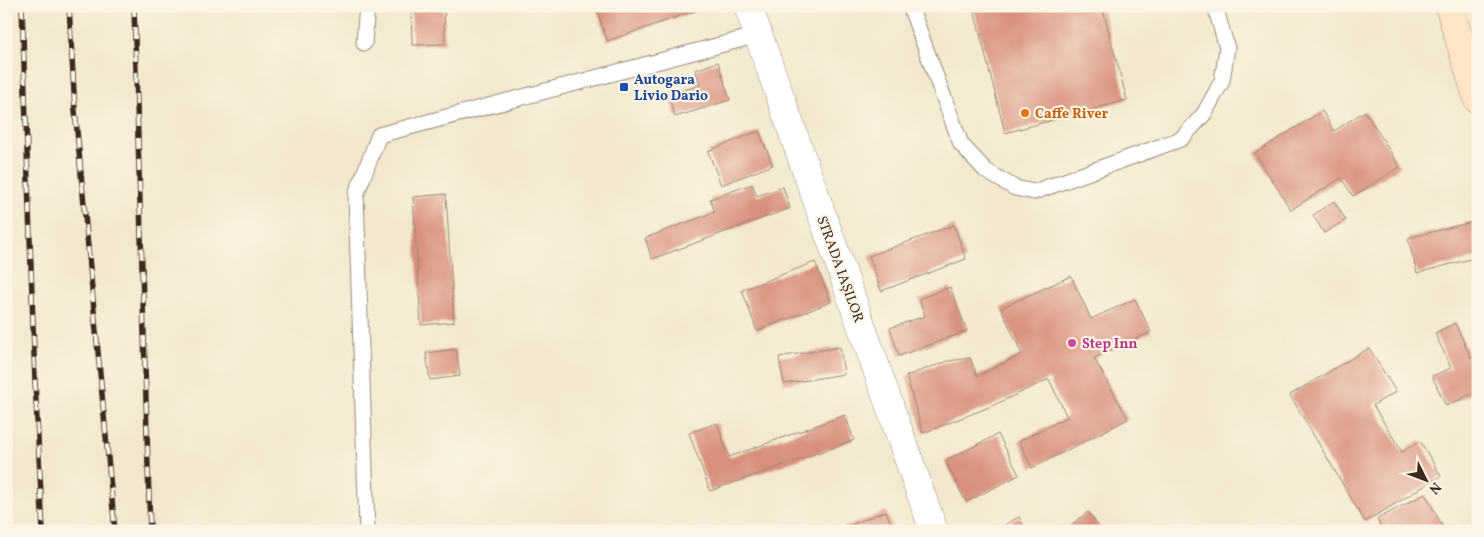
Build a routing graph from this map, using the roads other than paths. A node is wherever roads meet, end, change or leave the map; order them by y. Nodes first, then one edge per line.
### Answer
1 (367, 6) edge
2 (748, 6) edge
3 (910, 6) edge
4 (1215, 6) edge
5 (1449, 6) edge
6 (758, 35) junction
7 (364, 43) dead end
8 (1478, 100) edge
9 (367, 531) edge
10 (934, 531) edge

1 - 7 lane
2 - 6 street, STRADA IAȘILOR
3 - 4 lane
5 - 8 main road
6 - 9 lane
6 - 10 street, STRADA IAȘILOR

